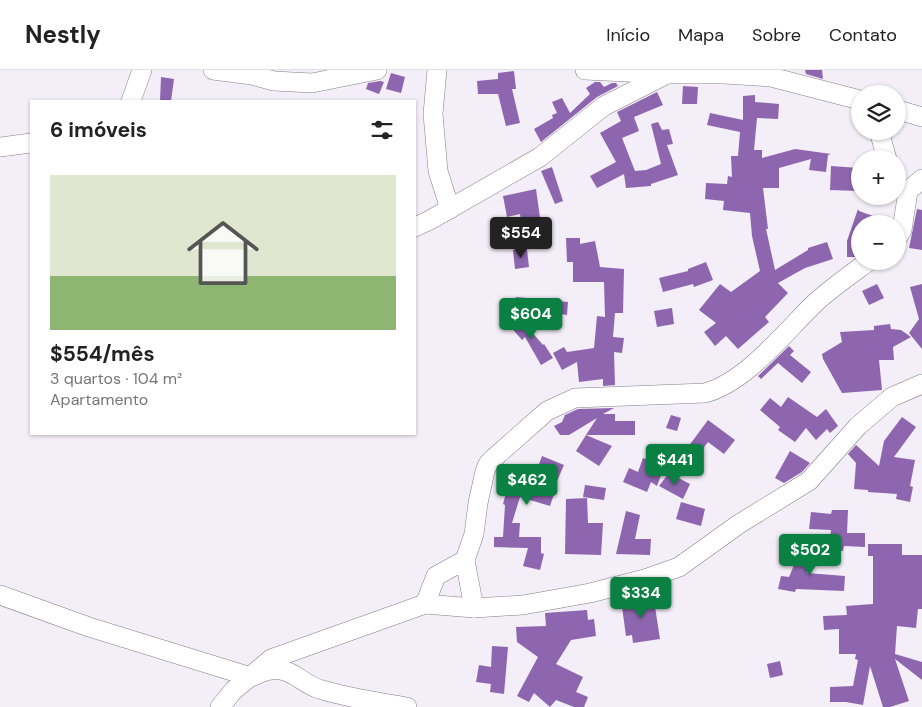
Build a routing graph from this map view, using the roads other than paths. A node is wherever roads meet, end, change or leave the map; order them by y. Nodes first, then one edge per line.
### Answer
1 (142, 70) edge
2 (213, 70) edge
3 (377, 70) edge
4 (437, 70) edge
5 (585, 70) edge
6 (667, 72) edge
7 (851, 98) edge
8 (131, 100) edge
9 (906, 112) edge
10 (922, 117) edge
11 (30, 143) edge
12 (0, 147) edge
13 (922, 179) edge
14 (906, 183) edge
15 (450, 209) junction
16 (416, 226) edge
17 (858, 270) edge
18 (922, 384) edge
19 (465, 560) junction
20 (0, 595) edge
21 (425, 604) junction
22 (474, 608) junction
23 (251, 677) junction
24 (220, 707) edge
25 (407, 707) edge

1 - 8 street
2 - 3 street
4 - 15 street
5 - 6 street
6 - 7 street
6 - 15 street
9 - 10 street
11 - 12 street
13 - 14 street
15 - 16 street
17 - 19 street
18 - 22 street
19 - 21 street
19 - 22 street
20 - 23 street
21 - 22 street
21 - 23 street
23 - 24 street
23 - 25 street

